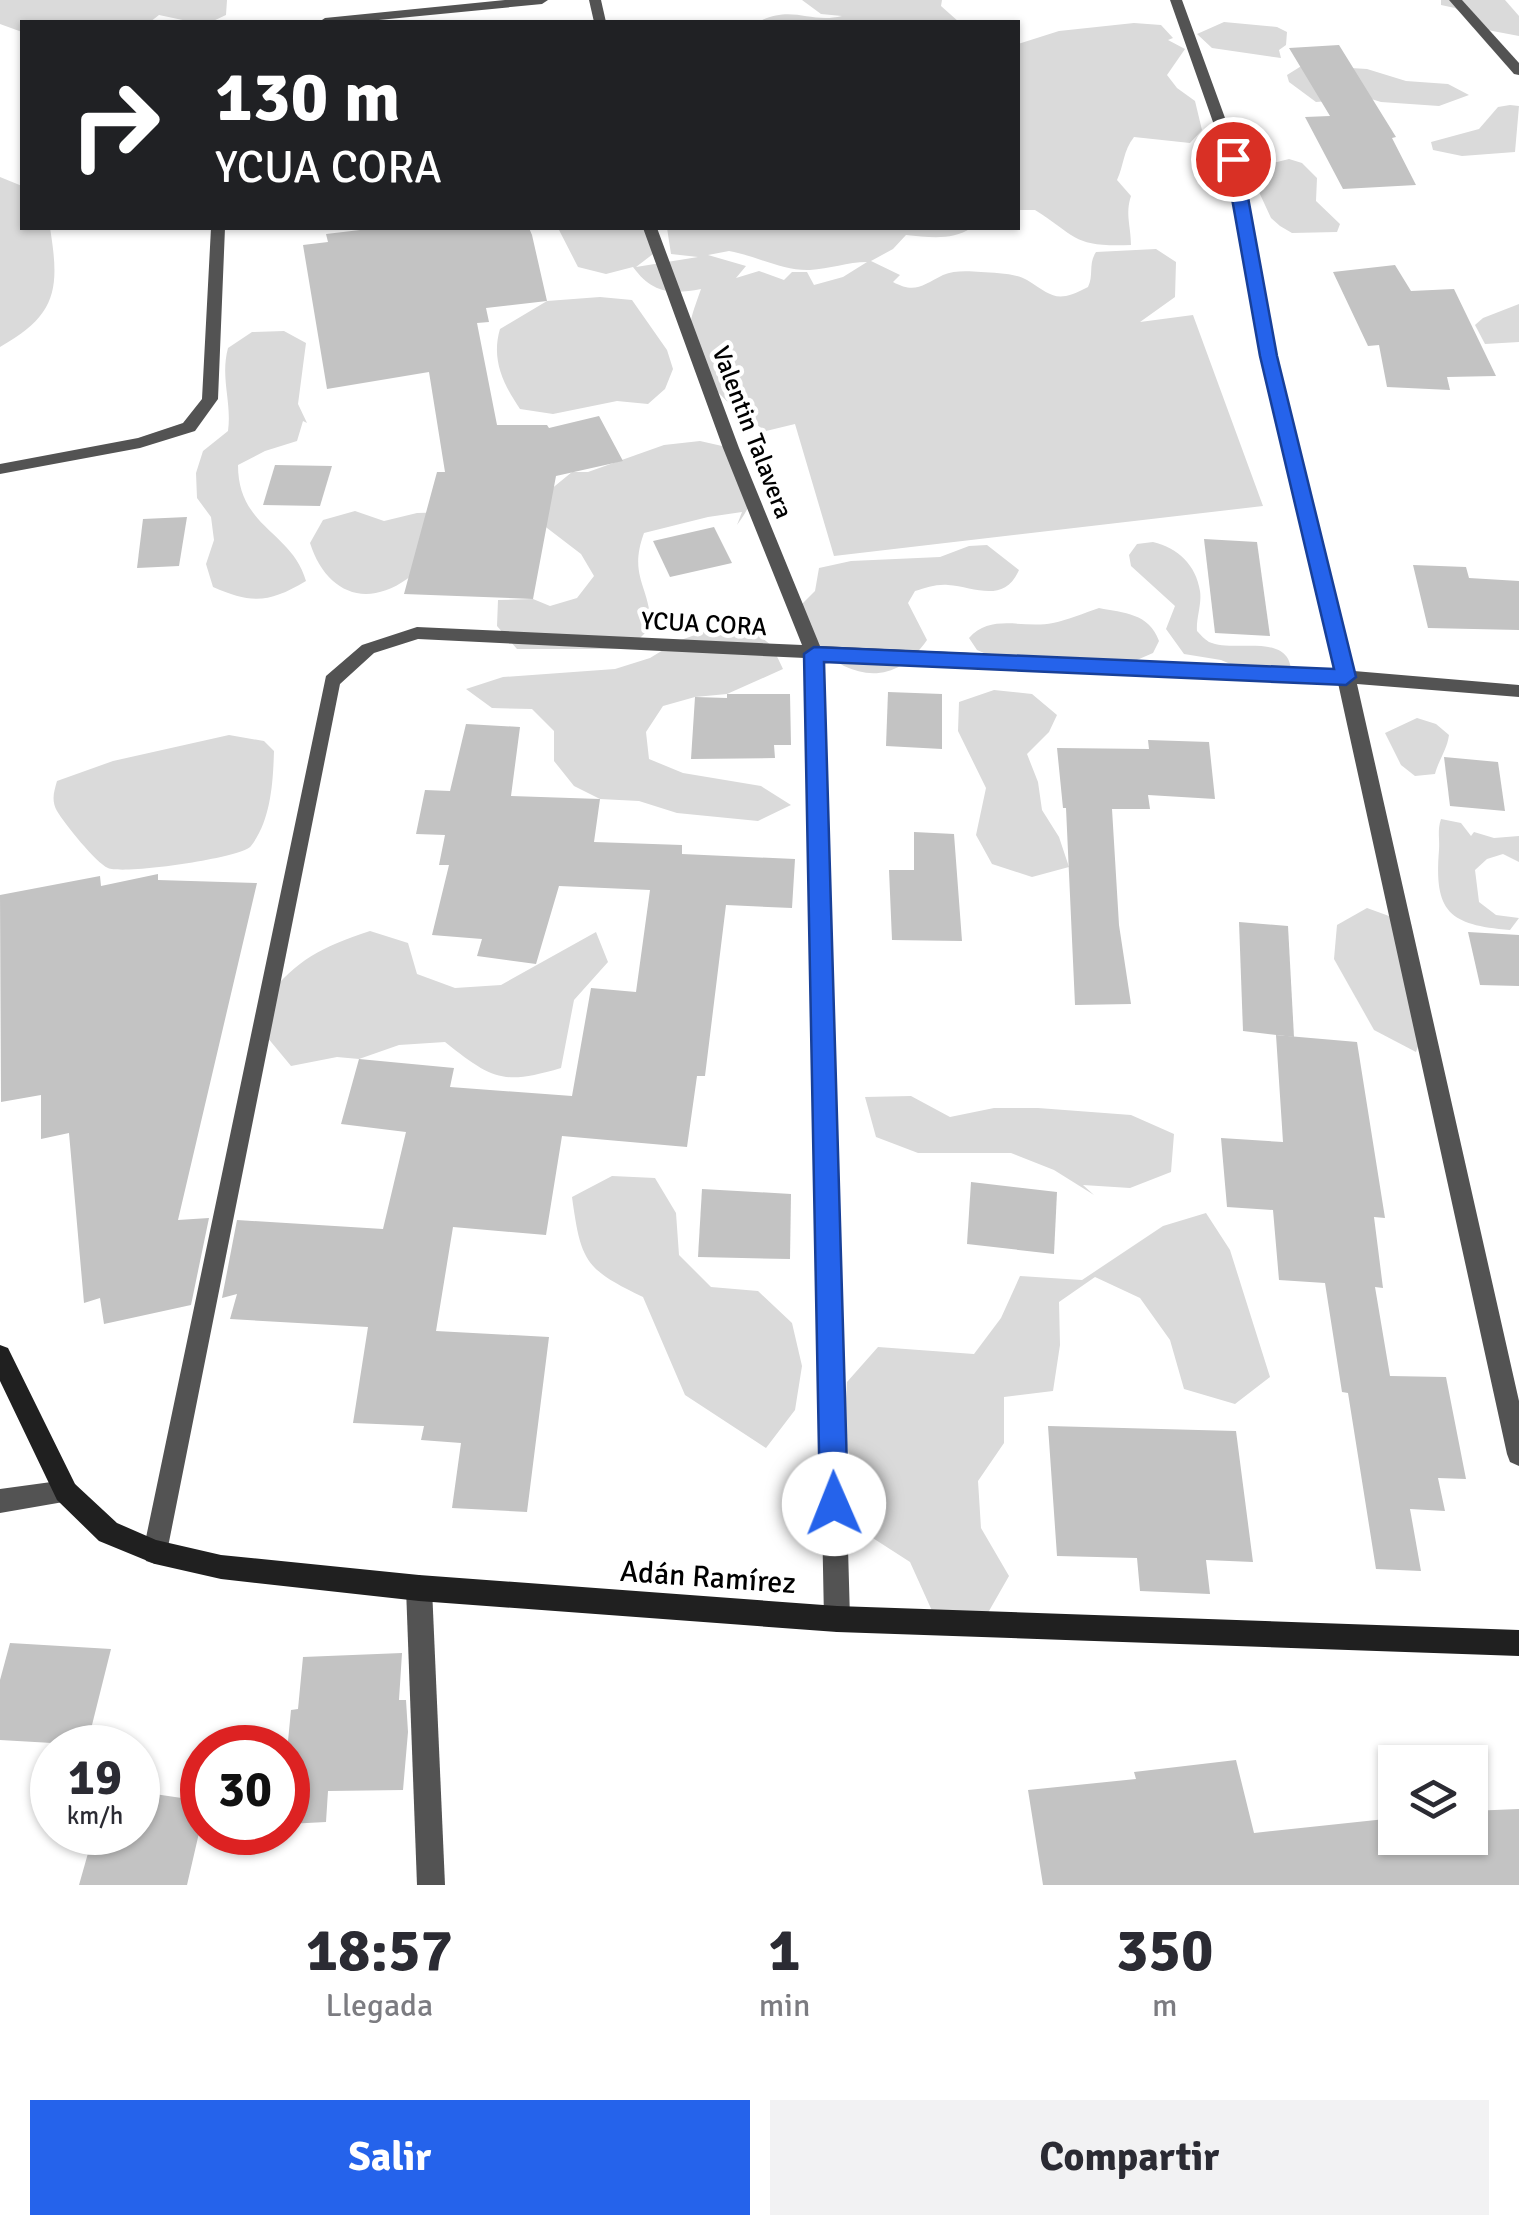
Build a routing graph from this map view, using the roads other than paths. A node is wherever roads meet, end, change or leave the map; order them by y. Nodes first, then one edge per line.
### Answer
1 (542, 0) edge
2 (1176, 0) edge
3 (1455, 0) edge
4 (345, 20) edge
5 (1519, 72) edge
6 (218, 230) edge
7 (651, 230) edge
8 (0, 469) edge
9 (814, 654) junction
10 (1346, 677) junction
11 (1519, 691) edge
12 (0, 1356) edge
13 (1519, 1454) edge
14 (66, 1492) junction
15 (0, 1500) edge
16 (155, 1552) junction
17 (419, 1588) junction
18 (837, 1619) junction
19 (1519, 1643) edge
20 (431, 1885) edge

1 - 4 street
2 - 10 street
3 - 5 street
6 - 8 street
7 - 9 street, Valentin Talavera
9 - 10 street, YCUA CORA
9 - 16 street, YCUA CORA
9 - 18 street
10 - 11 street, YCUA CORA
10 - 13 street
12 - 14 street, Adán Ramírez
14 - 15 street
14 - 16 street, Adán Ramírez
16 - 17 street, Adán Ramírez
17 - 18 street, Adán Ramírez
17 - 20 street
18 - 19 street, Adán Ramírez

